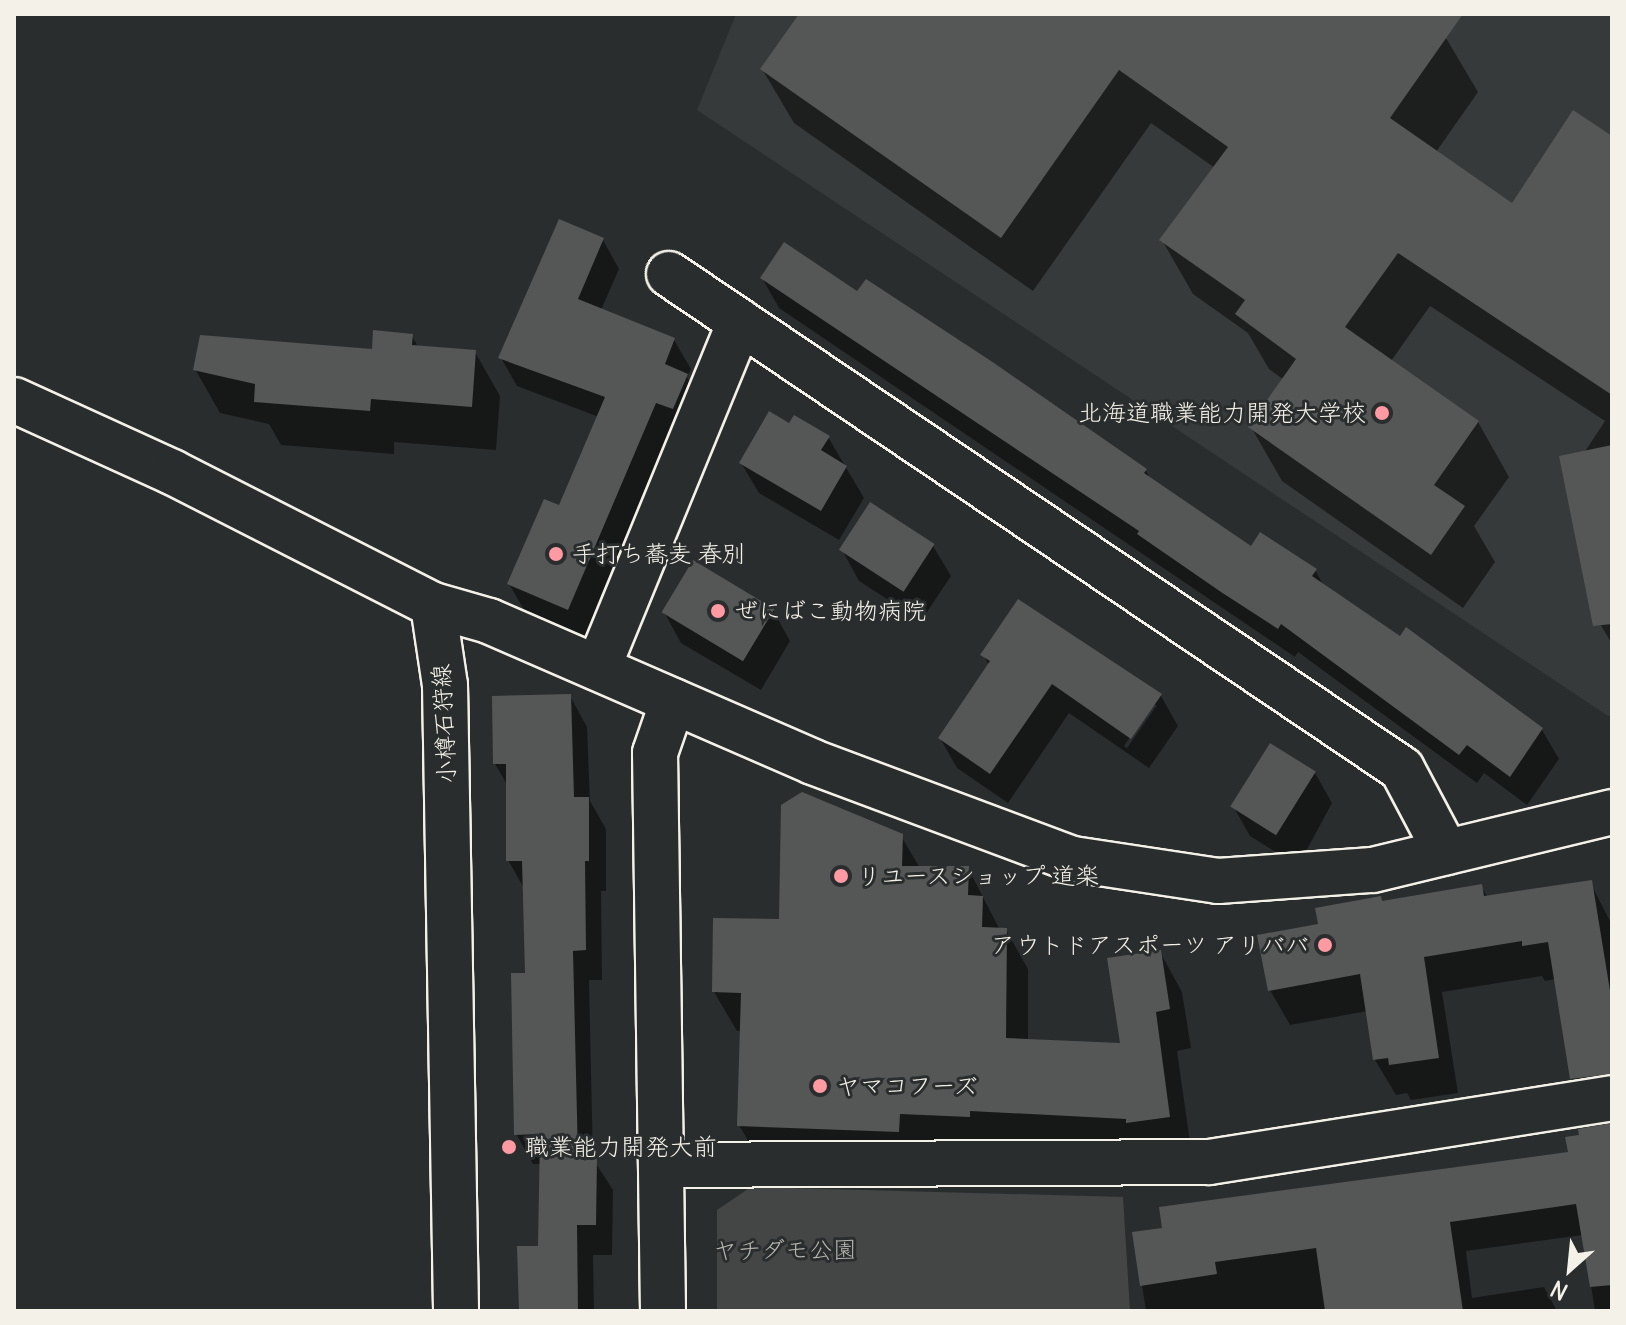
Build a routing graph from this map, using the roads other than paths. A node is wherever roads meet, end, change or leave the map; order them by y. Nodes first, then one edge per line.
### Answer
1 (669, 274) dead end
2 (740, 322) junction
3 (14, 400) edge
4 (433, 605) junction
5 (598, 668) junction
6 (673, 701) junction
7 (1612, 812) edge
8 (1446, 852) junction
9 (1612, 1098) edge
10 (661, 1165) junction
11 (456, 1311) edge
12 (663, 1311) edge

1 - 2 street
2 - 5 street
2 - 8 street
3 - 4 street
4 - 5 street
4 - 11 street, 小樽石狩線
5 - 6 street
6 - 8 street
6 - 10 street
7 - 8 street
9 - 10 street
10 - 12 street

